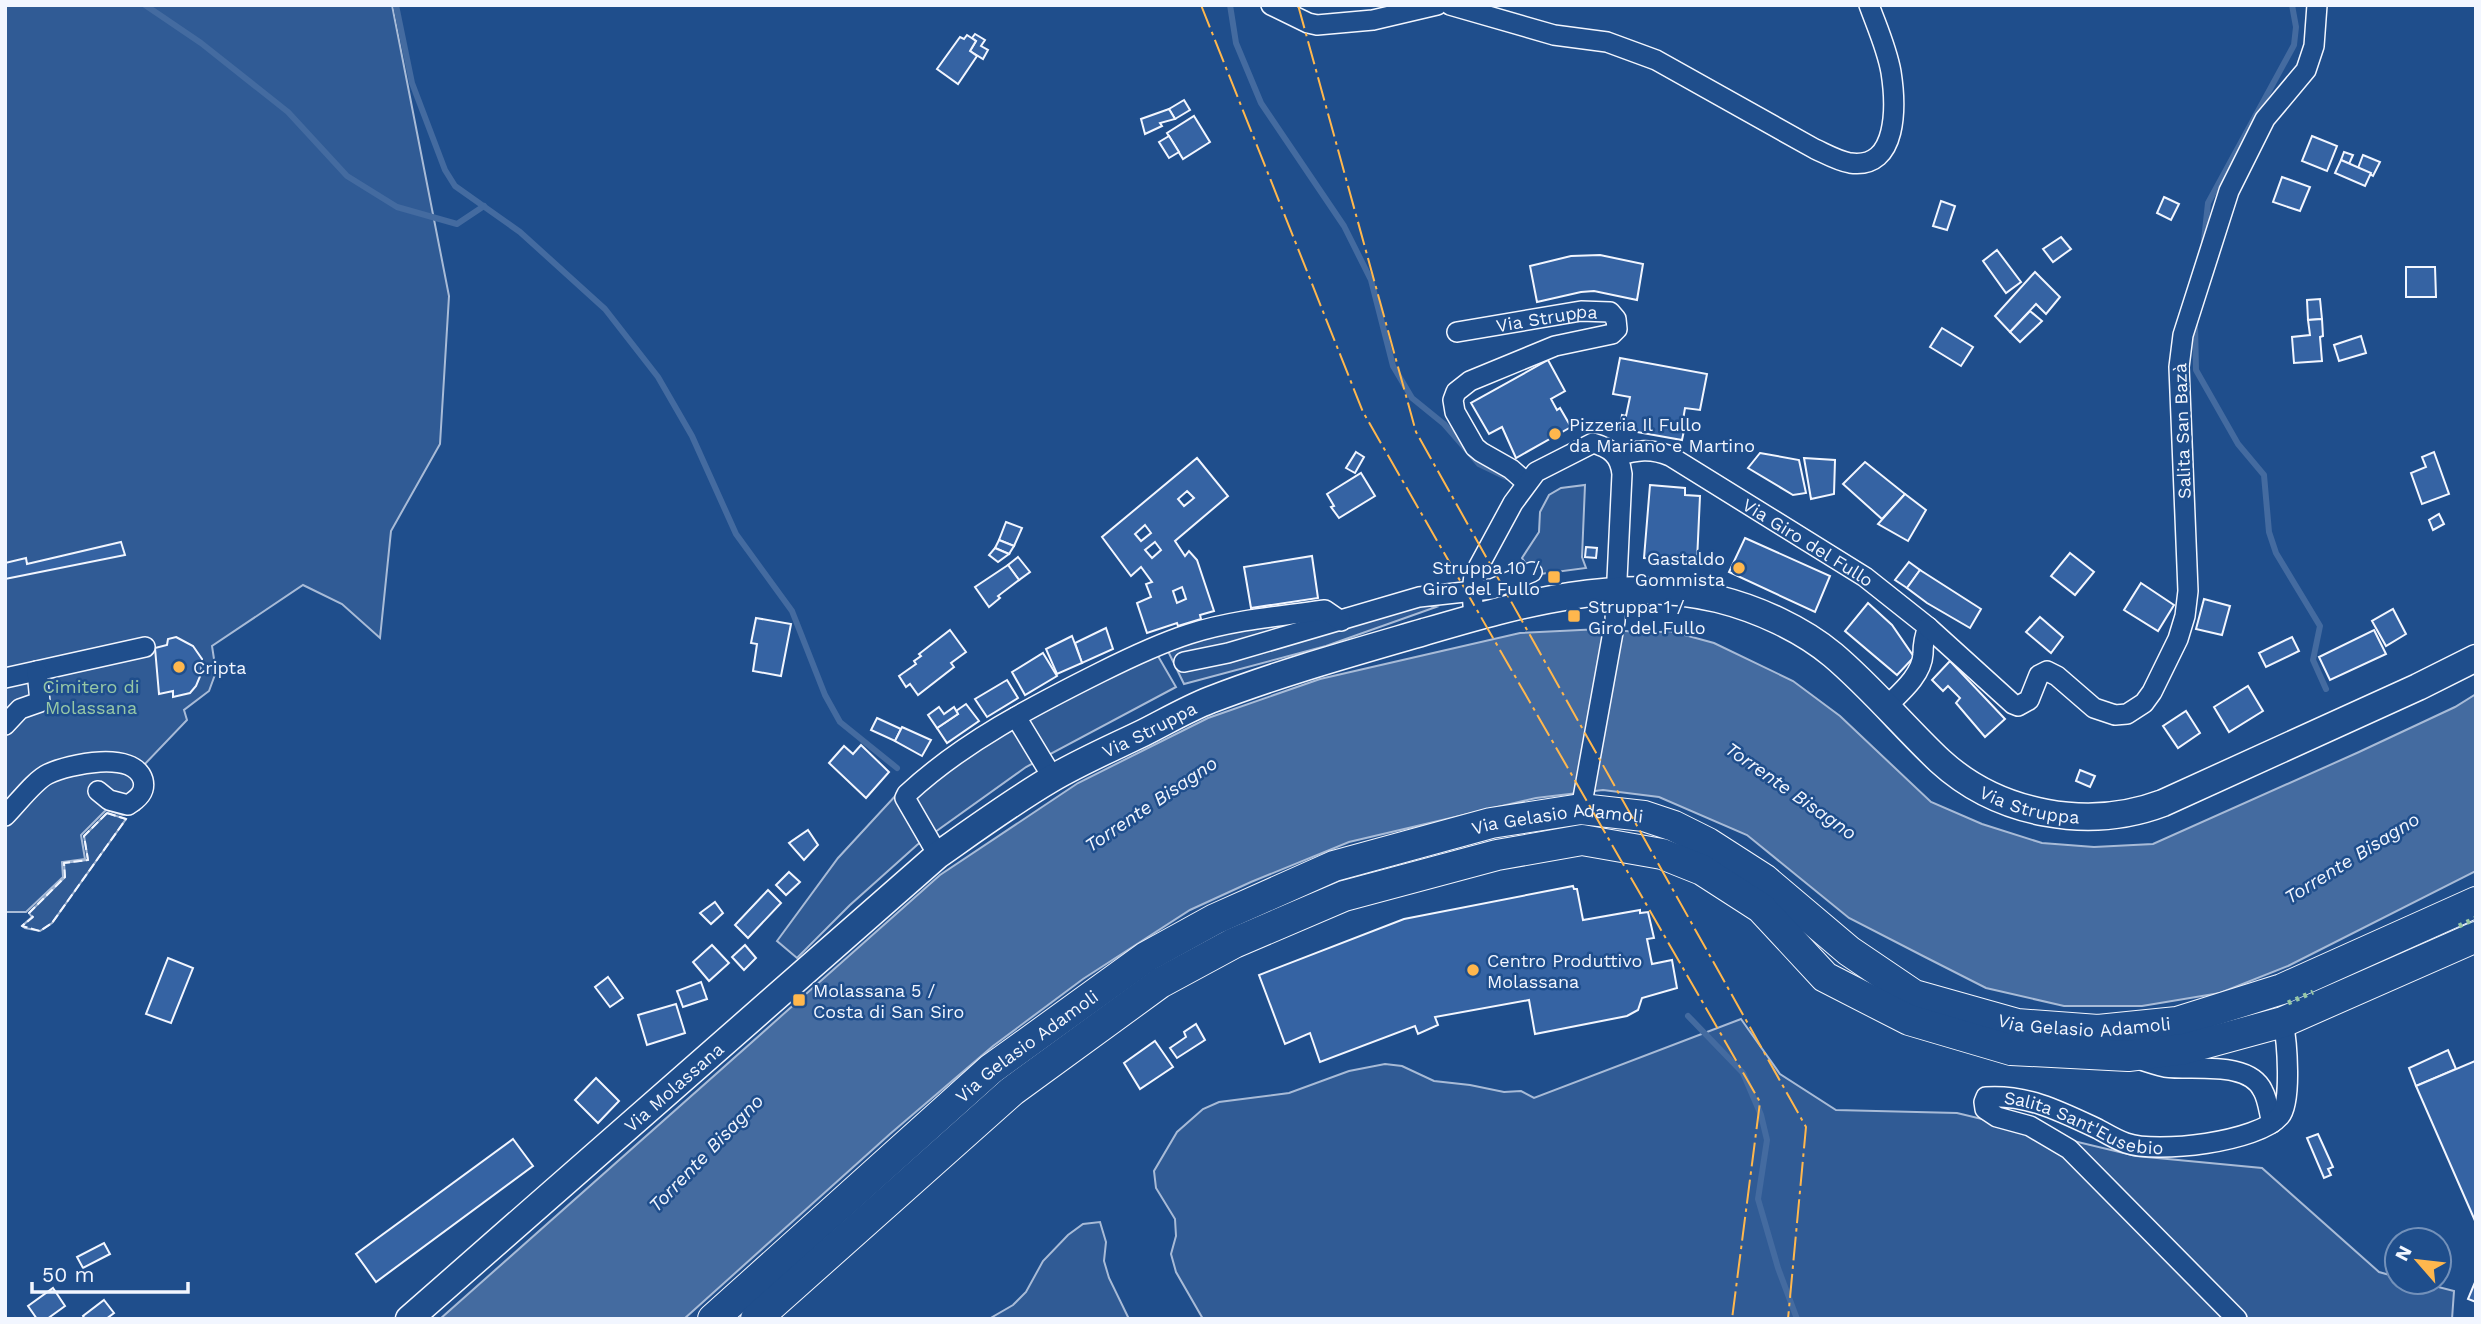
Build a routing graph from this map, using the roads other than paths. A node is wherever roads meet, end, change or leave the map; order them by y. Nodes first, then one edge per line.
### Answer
1 (1271, 5) edge
2 (1437, 5) edge
3 (1450, 5) edge
4 (1869, 5) edge
5 (2317, 5) edge
6 (1457, 332) dead end
7 (1617, 456) junction
8 (1527, 483) junction
9 (1532, 572) dead end
10 (1617, 590) junction
11 (1473, 604) junction
12 (1341, 616) junction
13 (1928, 627) junction
14 (1189, 634) junction
15 (1380, 645) junction
16 (145, 646) dead end
17 (1215, 656) junction
18 (2476, 658) edge
19 (1184, 662) dead end
20 (37, 671) junction
21 (5, 678) edge
22 (2007, 700) joint
23 (1887, 706) junction
24 (1016, 717) junction
25 (5, 725) edge
26 (1053, 778) junction
27 (98, 791) dead end
28 (1582, 804) junction
29 (5, 816) edge
30 (938, 855) junction
31 (2476, 902) edge
32 (2476, 937) edge
33 (2283, 1022) junction
34 (2128, 1056) junction
35 (2272, 1123) junction
36 (409, 1319) edge
37 (713, 1319) edge
38 (756, 1319) edge
39 (2237, 1319) edge

1 - 2 street
3 - 4 street
5 - 22 street, Salita San Bazà
6 - 8 street, Via Struppa
7 - 8 street
7 - 10 street
7 - 13 street, Via Giro del Fullo
8 - 11 street
9 - 11 street, Via Struppa
10 - 11 main road, Via Struppa
10 - 23 main road, Via Struppa
10 - 28 street
11 - 12 street, Via Struppa
11 - 15 main road, Via Struppa
12 - 14 street
12 - 15 street
12 - 17 street, Via Struppa
13 - 22 street, Via Giro del Fullo
13 - 23 street
14 - 17 street
14 - 24 street
15 - 26 main road, Via Struppa
16 - 20 street
17 - 19 street, Via Struppa
18 - 23 main road, Via Struppa
20 - 21 street
20 - 25 street
24 - 26 street
24 - 30 street
26 - 30 main road, Via Struppa
27 - 29 street
28 - 31 main road, Via Gelasio Adamoli
28 - 37 main road, Via Gelasio Adamoli
30 - 36 main road, Via Molassana
32 - 33 main road, Via Gelasio Adamoli
33 - 34 main road, Via Gelasio Adamoli
33 - 35 street
34 - 35 street
34 - 38 main road, Via Gelasio Adamoli
35 - 39 street, Salita Sant'Eusebio

